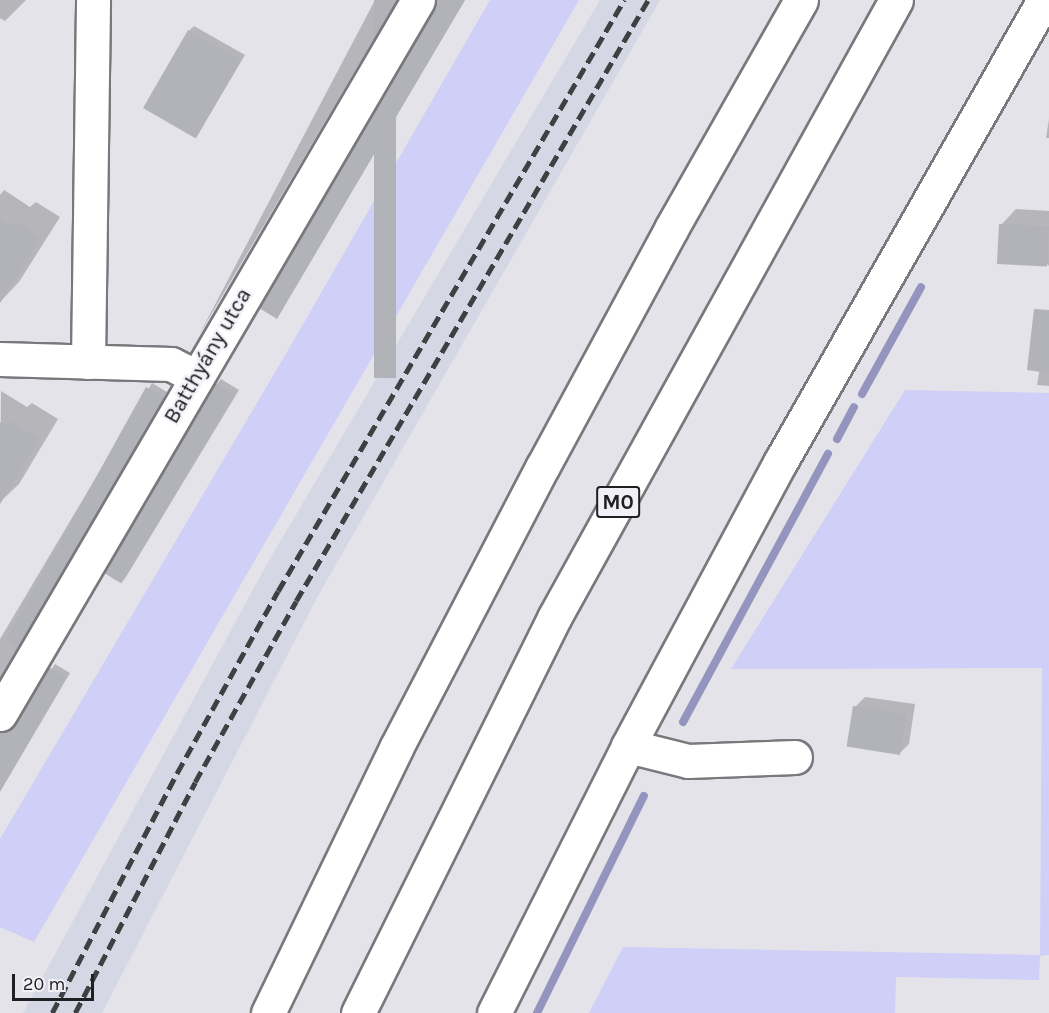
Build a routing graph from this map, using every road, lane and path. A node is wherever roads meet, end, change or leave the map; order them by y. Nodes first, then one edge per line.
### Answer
1 (93, 0) edge
2 (418, 0) edge
3 (801, 0) edge
4 (896, 0) edge
5 (1044, 0) edge
6 (0, 359) edge
7 (88, 362) junction
8 (196, 377) junction
9 (0, 714) edge
10 (628, 746) junction
11 (795, 757) dead end
12 (268, 1013) edge
13 (358, 1013) edge
14 (494, 1013) edge

1 - 7 main road
2 - 8 main road, Batthyány utca
3 - 12 main road
4 - 13 main road, M0
5 - 10 main road
6 - 7 main road
7 - 8 main road
8 - 9 main road, Batthyány utca
10 - 11 main road
10 - 14 main road

